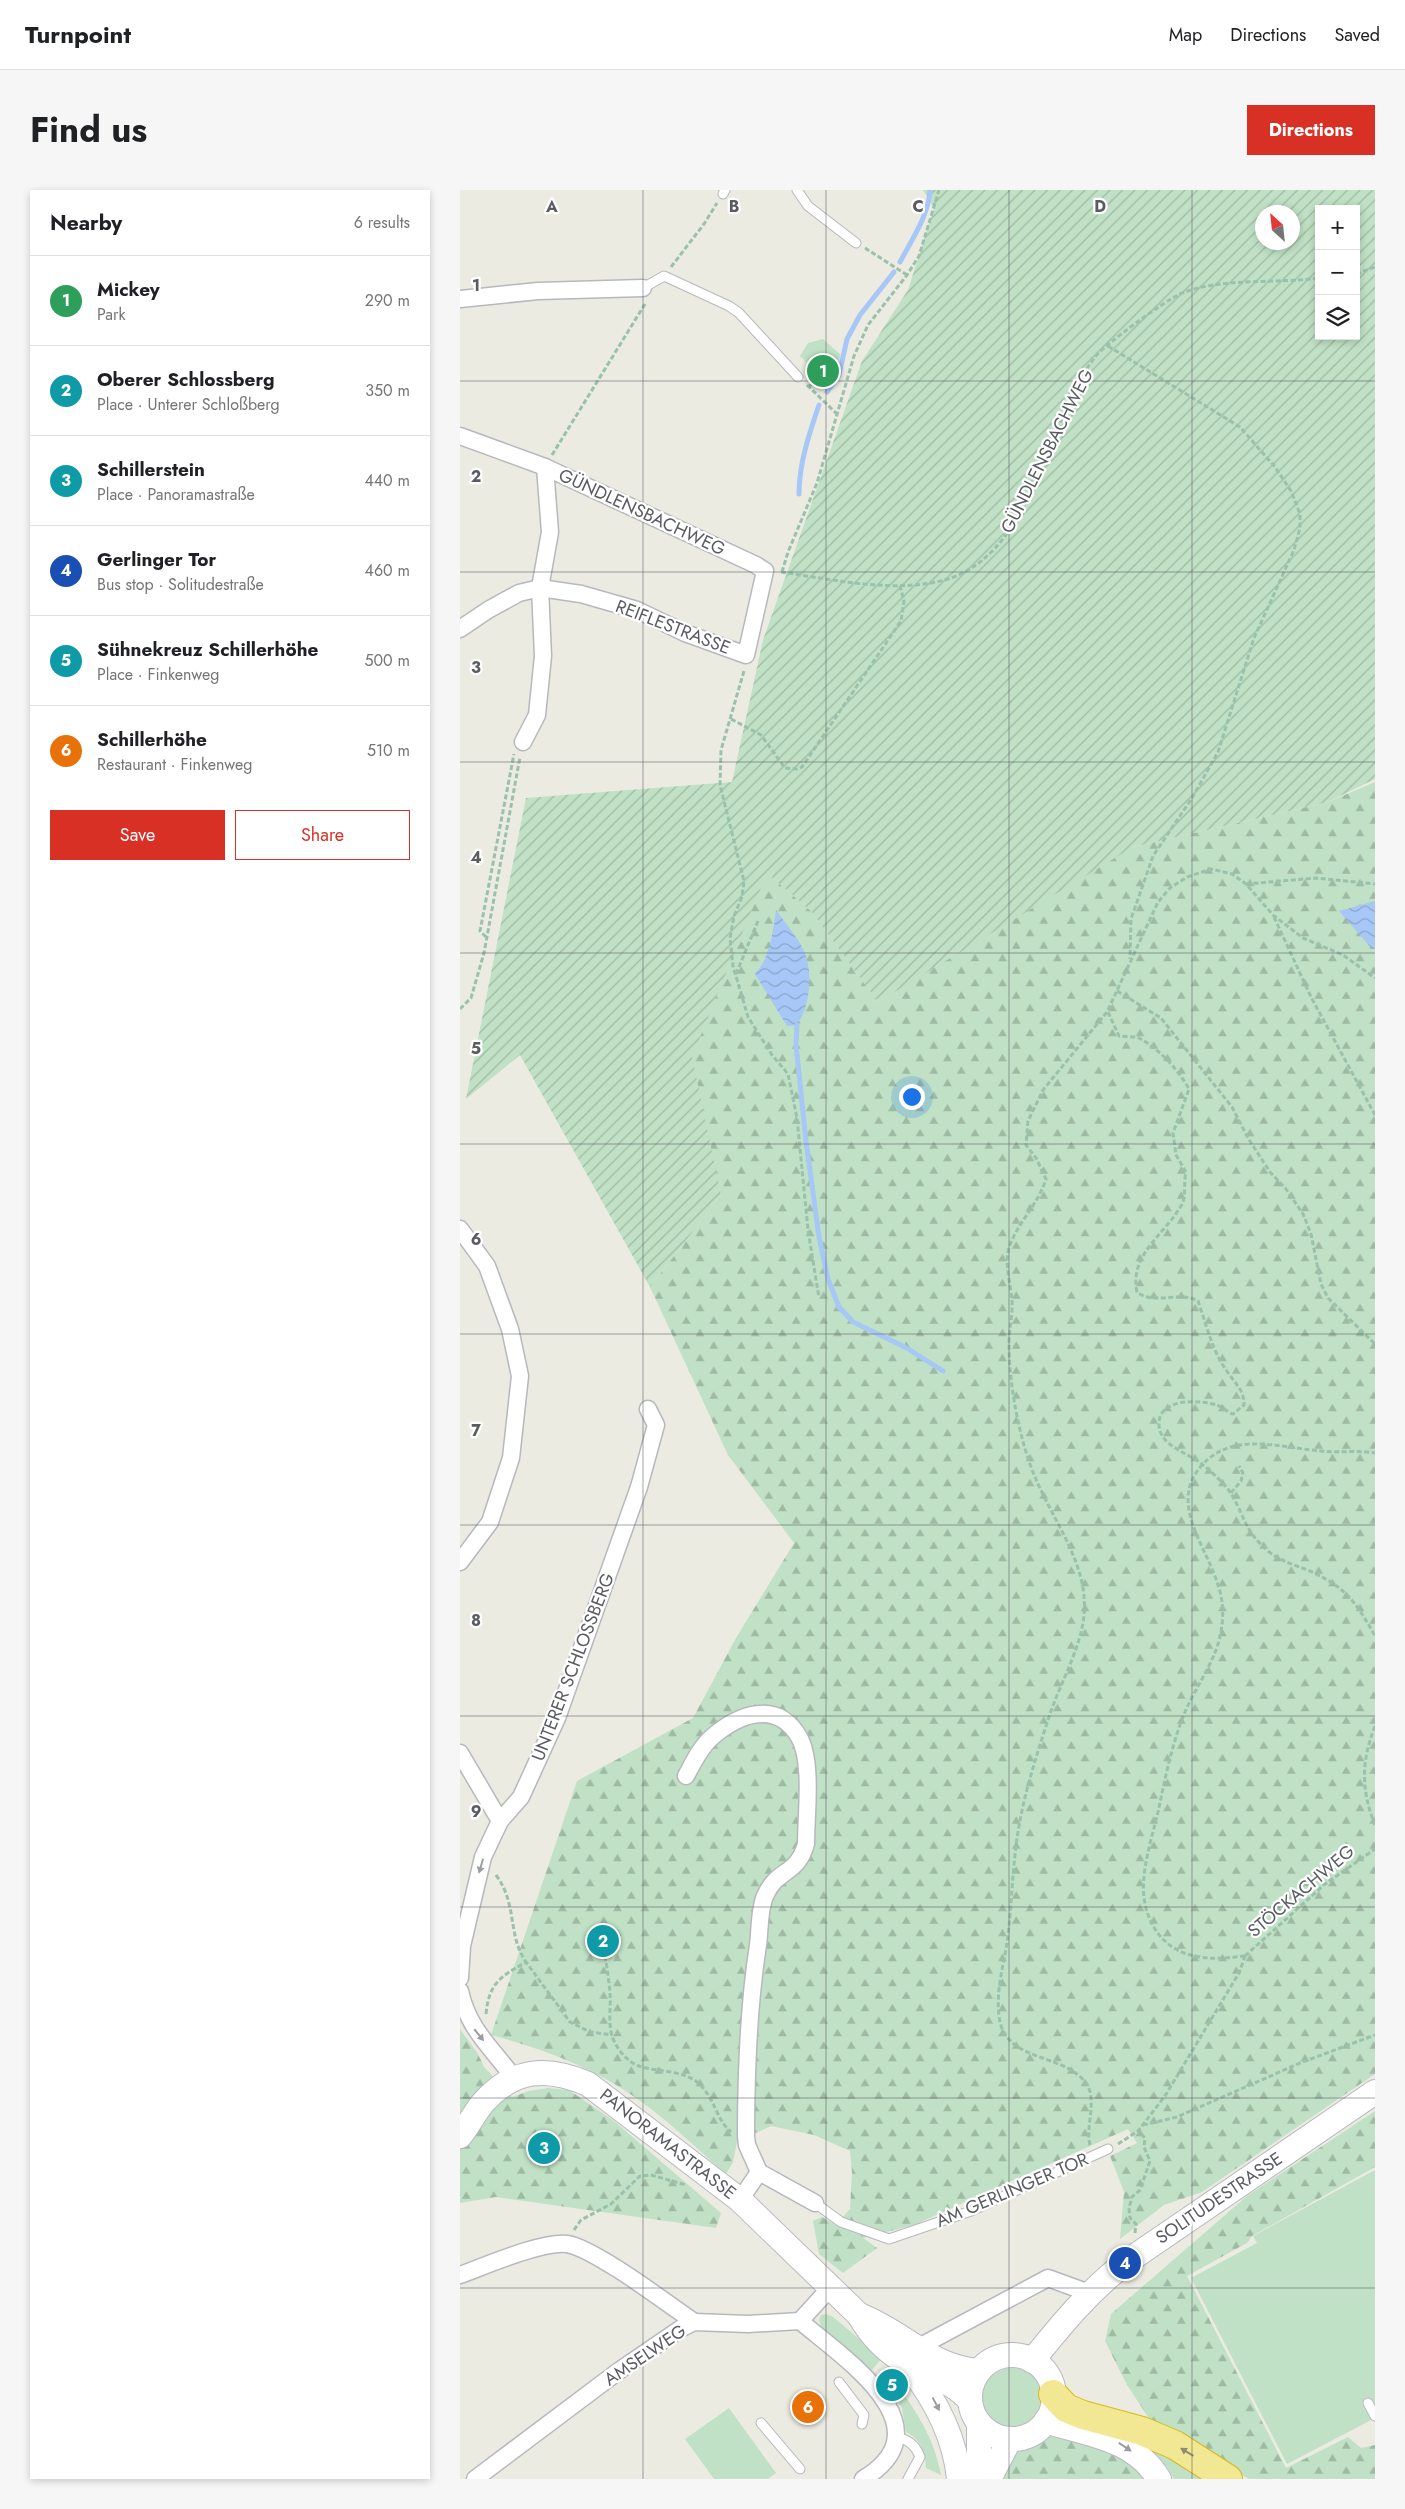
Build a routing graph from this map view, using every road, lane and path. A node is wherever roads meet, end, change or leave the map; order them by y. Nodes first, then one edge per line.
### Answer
1 (797, 190) edge
2 (939, 190) edge
3 (724, 192) edge
4 (856, 242) joint
5 (676, 261) dead end
6 (1375, 267) edge
7 (1360, 273) edge
8 (907, 275) junction
9 (1315, 278) edge
10 (643, 288) joint
11 (460, 299) edge
12 (636, 318) dead end
13 (1108, 346) junction
14 (820, 373) dead end
15 (798, 377) joint
16 (809, 387) junction
17 (838, 414) junction
18 (460, 436) edge
19 (545, 467) junction
20 (765, 572) junction
21 (782, 572) junction
22 (900, 586) junction
23 (540, 588) junction
24 (460, 629) edge
25 (746, 655) junction
26 (731, 719) junction
27 (523, 742) junction
28 (1246, 884) junction
29 (1375, 884) edge
30 (1273, 915) junction
31 (758, 921) dead end
32 (487, 937) junction
33 (1130, 962) junction
34 (736, 975) junction
35 (1375, 978) edge
36 (1117, 991) junction
37 (460, 1009) edge
38 (1108, 1012) junction
39 (1375, 1115) edge
40 (460, 1229) edge
41 (819, 1298) dead end
42 (1375, 1344) edge
43 (648, 1409) dead end
44 (1375, 1453) edge
45 (1203, 1464) junction
46 (1239, 1466) dead end
47 (1231, 1493) junction
48 (460, 1562) edge
49 (1375, 1636) edge
50 (1375, 1726) edge
51 (460, 1753) edge
52 (686, 1776) dead end
53 (500, 1821) junction
54 (1375, 1825) edge
55 (1375, 1848) edge
56 (483, 1858) junction
57 (603, 1941) dead end
58 (1244, 1956) junction
59 (526, 1962) junction
60 (460, 1978) edge
61 (460, 1991) edge
62 (475, 2031) junction
63 (612, 2035) junction
64 (1375, 2035) edge
65 (514, 2078) junction
66 (1375, 2092) edge
67 (1143, 2125) junction
68 (1138, 2131) junction
69 (732, 2133) dead end
70 (460, 2136) edge
71 (1108, 2149) joint
72 (1093, 2155) junction
73 (701, 2169) junction
74 (759, 2172) junction
75 (740, 2200) junction
76 (815, 2203) joint
77 (1134, 2234) dead end
78 (566, 2244) junction
79 (460, 2275) edge
80 (830, 2288) junction
81 (1089, 2293) junction
82 (800, 2321) junction
83 (694, 2322) junction
84 (913, 2356) junction
85 (1032, 2361) junction
86 (979, 2371) junction
87 (839, 2382) dead end
88 (1053, 2394) junction
89 (970, 2401) junction
90 (1368, 2403) dead end
91 (1375, 2416) edge
92 (1046, 2420) junction
93 (761, 2423) dead end
94 (979, 2423) junction
95 (862, 2424) dead end
96 (895, 2436) junction
97 (1010, 2439) junction
98 (800, 2469) dead end
99 (475, 2479) edge
100 (863, 2479) edge
101 (908, 2479) edge
102 (959, 2479) edge
103 (979, 2479) edge
104 (989, 2479) edge
105 (1159, 2479) edge
106 (1228, 2479) edge

1 - 4 lane
2 - 8 path
3 - 5 path
4 - 8 path
6 - 7 path
8 - 17 path
9 - 13 path, GÜNDLENSBACHWEG
10 - 11 street
10 - 15 lane
12 - 19 path
13 - 22 path, GÜNDLENSBACHWEG
13 - 33 path
14 - 16 path
15 - 16 path
16 - 17 path
17 - 21 path
18 - 19 street, GÜNDLENSBACHWEG
19 - 20 street, GÜNDLENSBACHWEG
19 - 23 street
20 - 21 path, GÜNDLENSBACHWEG
20 - 25 street
21 - 22 path, GÜNDLENSBACHWEG
22 - 26 path
23 - 24 street, REIFLESTRASSE
23 - 25 street, REIFLESTRASSE
23 - 27 street
25 - 26 path
26 - 34 path
27 - 32 path
27 - 32 path
28 - 29 path
28 - 30 path
28 - 33 path
30 - 35 path
30 - 39 path
31 - 34 path
32 - 37 path
33 - 36 path
34 - 41 path
36 - 38 path
36 - 42 path
38 - 45 path
38 - 72 path
40 - 48 street
43 - 53 street, UNTERER SCHLOSSBERG
44 - 45 path
45 - 47 path
45 - 58 path
46 - 47 path
47 - 49 path
50 - 54 path
51 - 53 street
52 - 74 street
53 - 56 street, UNTERER SCHLOSSBERG
55 - 58 path, STÖCKACHWEG
56 - 59 path
56 -> 60 street, UNTERER SCHLOSSBERG
57 - 63 path
58 - 67 path
59 - 62 path
59 - 63 path
61 - 62 street
62 -> 65 street
63 - 69 path
64 - 67 path
65 - 70 main road, PANORAMASTRASSE
65 - 73 main road, PANORAMASTRASSE
66 - 81 main road, SOLITUDESTRASSE
67 - 68 path
68 - 71 path
68 - 77 path
71 - 72 lane, AM GERLINGER TOR
72 - 76 lane, AM GERLINGER TOR
73 - 75 main road, PANORAMASTRASSE
73 - 78 path
74 - 75 street
74 - 76 street, AM GERLINGER TOR
75 - 80 main road, PANORAMASTRASSE
78 - 79 street
78 - 83 street
80 - 82 street
80 - 84 main road, PANORAMASTRASSE
81 - 84 street
81 - 85 main road, SOLITUDESTRASSE
82 - 83 street, AMSELWEG
82 - 96 street
83 - 99 street, AMSELWEG
84 - 86 main road, PANORAMASTRASSE
84 - 89 main road, PANORAMASTRASSE
84 -> 102 main road
85 - 86 main road
85 - 88 main road
86 - 89 main road
87 - 95 lane
88 - 92 main road
106 -> 88 highway
89 - 94 main road
90 - 91 lane
92 - 97 main road
92 -> 105 main road
93 - 98 lane
94 - 97 main road
94 - 103 main road
96 - 100 street
96 - 101 lane
97 - 104 main road

